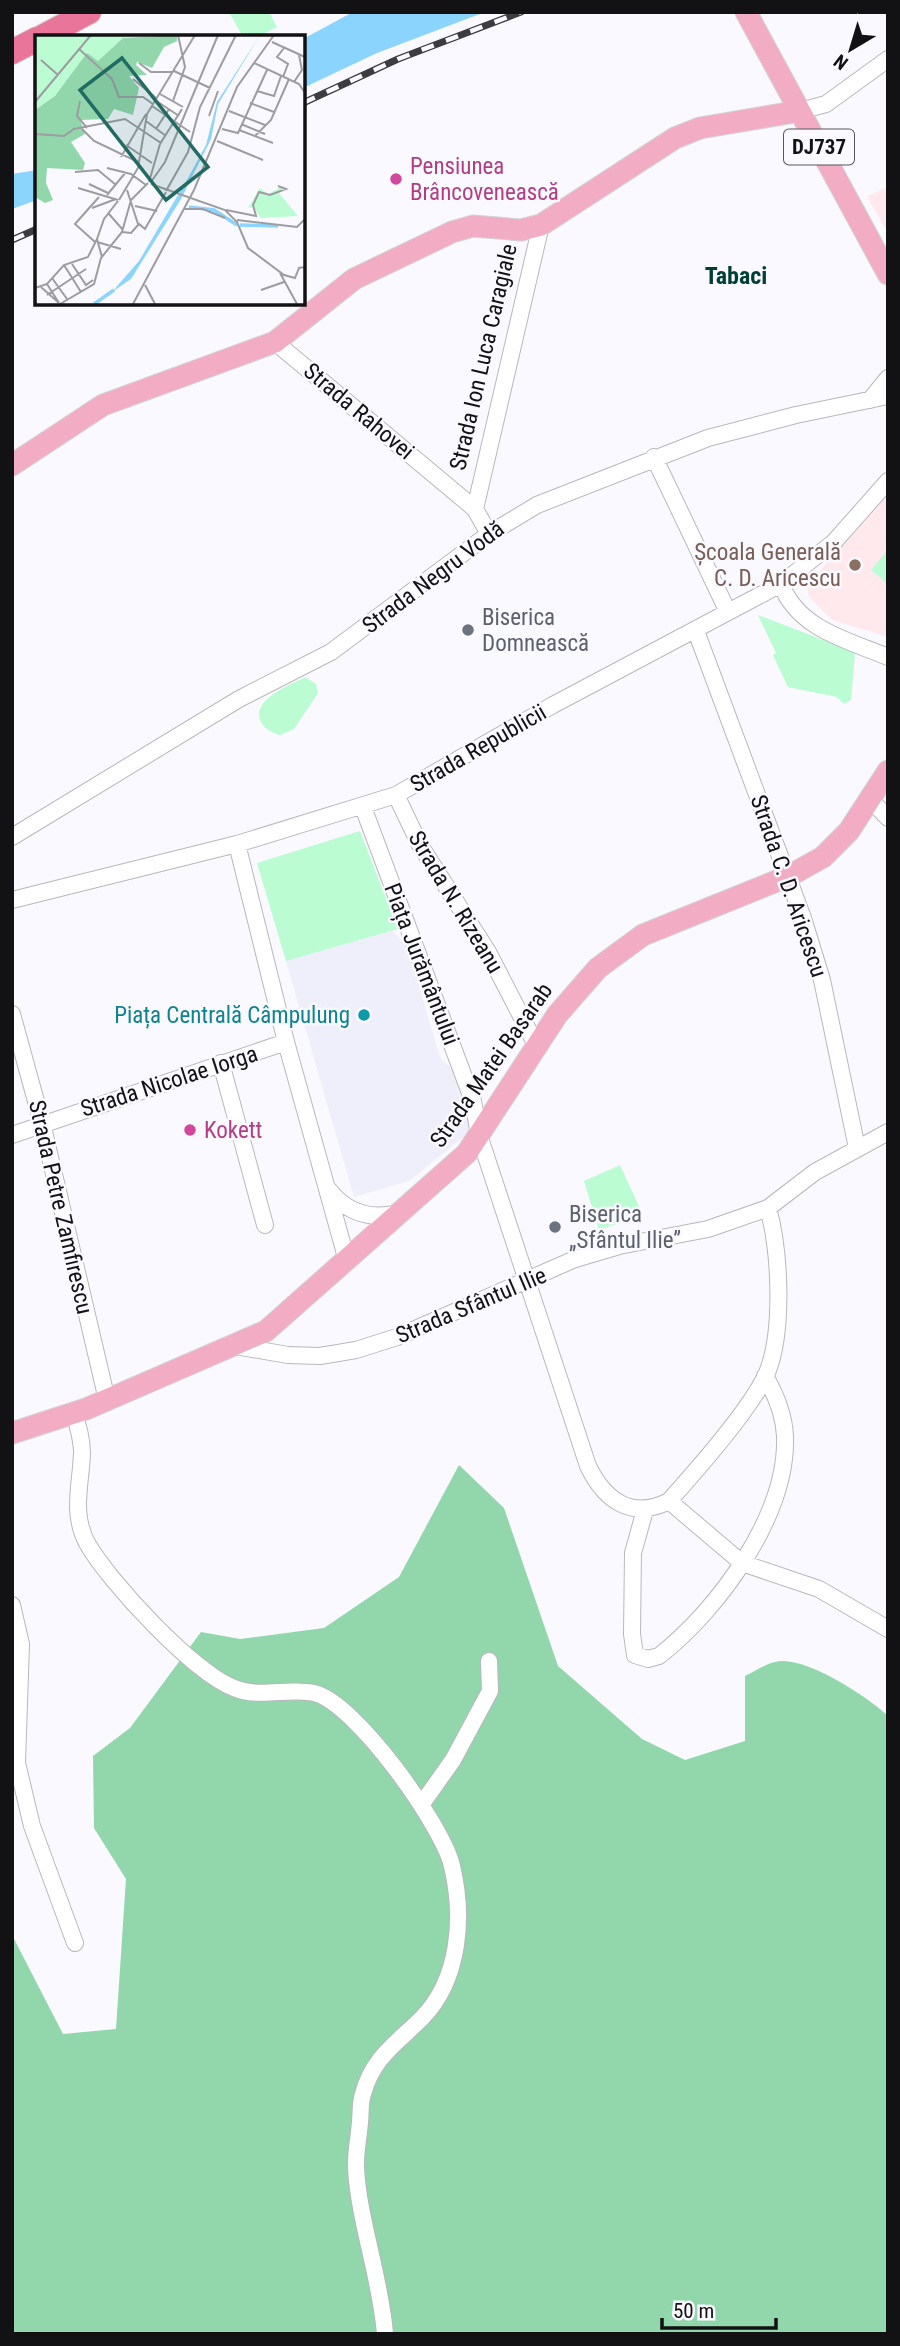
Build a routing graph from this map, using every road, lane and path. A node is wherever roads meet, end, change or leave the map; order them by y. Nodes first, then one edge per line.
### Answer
1 (89, 12) edge
2 (749, 16) edge
3 (46, 35) edge
4 (35, 40) edge
5 (12, 52) edge
6 (888, 59) edge
7 (800, 111) junction
8 (541, 225) junction
9 (888, 274) edge
10 (275, 342) junction
11 (888, 378) edge
12 (888, 396) edge
13 (870, 400) junction
14 (654, 457) junction
15 (12, 465) edge
16 (888, 481) edge
17 (475, 509) junction
18 (489, 534) junction
19 (781, 584) junction
20 (728, 612) junction
21 (696, 631) junction
22 (888, 657) edge
23 (888, 771) edge
24 (396, 795) junction
25 (869, 798) junction
26 (363, 807) junction
27 (888, 818) edge
28 (12, 838) edge
29 (237, 844) junction
30 (789, 876) junction
31 (12, 900) edge
32 (12, 1014) edge
33 (286, 1042) junction
34 (537, 1045) junction
35 (221, 1063) junction
36 (42, 1123) junction
37 (888, 1132) edge
38 (12, 1135) edge
39 (479, 1135) junction
40 (857, 1149) junction
41 (325, 1185) junction
42 (768, 1208) junction
43 (398, 1213) junction
44 (265, 1225) dead end
45 (346, 1258) junction
46 (528, 1282) junction
47 (236, 1346) junction
48 (765, 1376) junction
49 (107, 1400) junction
50 (74, 1413) junction
51 (12, 1433) edge
52 (669, 1501) junction
53 (645, 1510) junction
54 (742, 1563) junction
55 (12, 1605) edge
56 (888, 1629) edge
57 (489, 1661) dead end
58 (421, 1805) junction
59 (75, 1943) dead end
60 (385, 2334) edge

1 - 3 highway
2 - 7 main road, DJ737
4 - 5 highway
6 - 7 street
7 - 8 main road, Strada Ion Luca Caragiale
7 - 9 main road, DJ737
8 - 10 main road
8 - 17 street, Strada Ion Luca Caragiale
10 - 15 main road
10 - 17 street, Strada Rahovei
11 - 13 street
12 - 13 street, Strada Negru Vodă
13 - 14 street, Strada Negru Vodă
14 - 18 street, Strada Negru Vodă
14 - 20 street
16 - 19 street, Strada Republicii
17 - 18 street
18 - 28 street, Strada Negru Vodă
19 - 20 street, Strada Republicii
19 - 22 street
20 - 21 street, Strada Republicii
21 - 24 street, Strada Republicii
21 - 30 street, Strada C. D. Aricescu
23 - 25 main road, Strada Matei Basarab
24 - 26 street, Strada Republicii
24 - 34 street, Strada N. Rizeanu
25 - 27 street
25 - 30 main road, Strada Matei Basarab
26 - 29 street, Strada Republicii
26 - 39 street, Piața Jurământului
29 - 31 street, Strada Republicii
29 - 33 street
30 - 34 main road, Strada Matei Basarab
30 - 40 street, Strada C. D. Aricescu
32 - 36 street, Strada Petre Zamfirescu
33 - 35 street, Strada Nicolae Iorga
33 - 41 street
34 - 39 main road, Strada Matei Basarab
35 - 36 street, Strada Nicolae Iorga
35 - 44 street
36 - 38 street, Strada Nicolae Iorga
36 - 49 street, Strada Petre Zamfirescu
37 - 40 street, Strada Sfântul Ilie
39 - 43 main road, Strada Matei Basarab
39 - 46 street, Piața Jurământului
40 - 42 street, Strada Sfântul Ilie
41 - 43 street
41 - 45 street
42 - 46 street, Strada Sfântul Ilie
42 - 48 street
43 - 45 main road, Strada Matei Basarab
45 - 47 main road, Strada Matei Basarab
46 - 47 street, Strada Sfântul Ilie
46 - 53 street, Piața Jurământului
47 - 49 main road, Strada Matei Basarab
48 - 52 street
48 - 54 street
49 - 50 main road, Strada Matei Basarab
50 - 51 main road, Strada Matei Basarab
50 - 58 street
52 - 53 street
52 - 54 street
53 - 54 street
54 - 56 street
55 - 59 street
57 - 58 street
58 - 60 street

